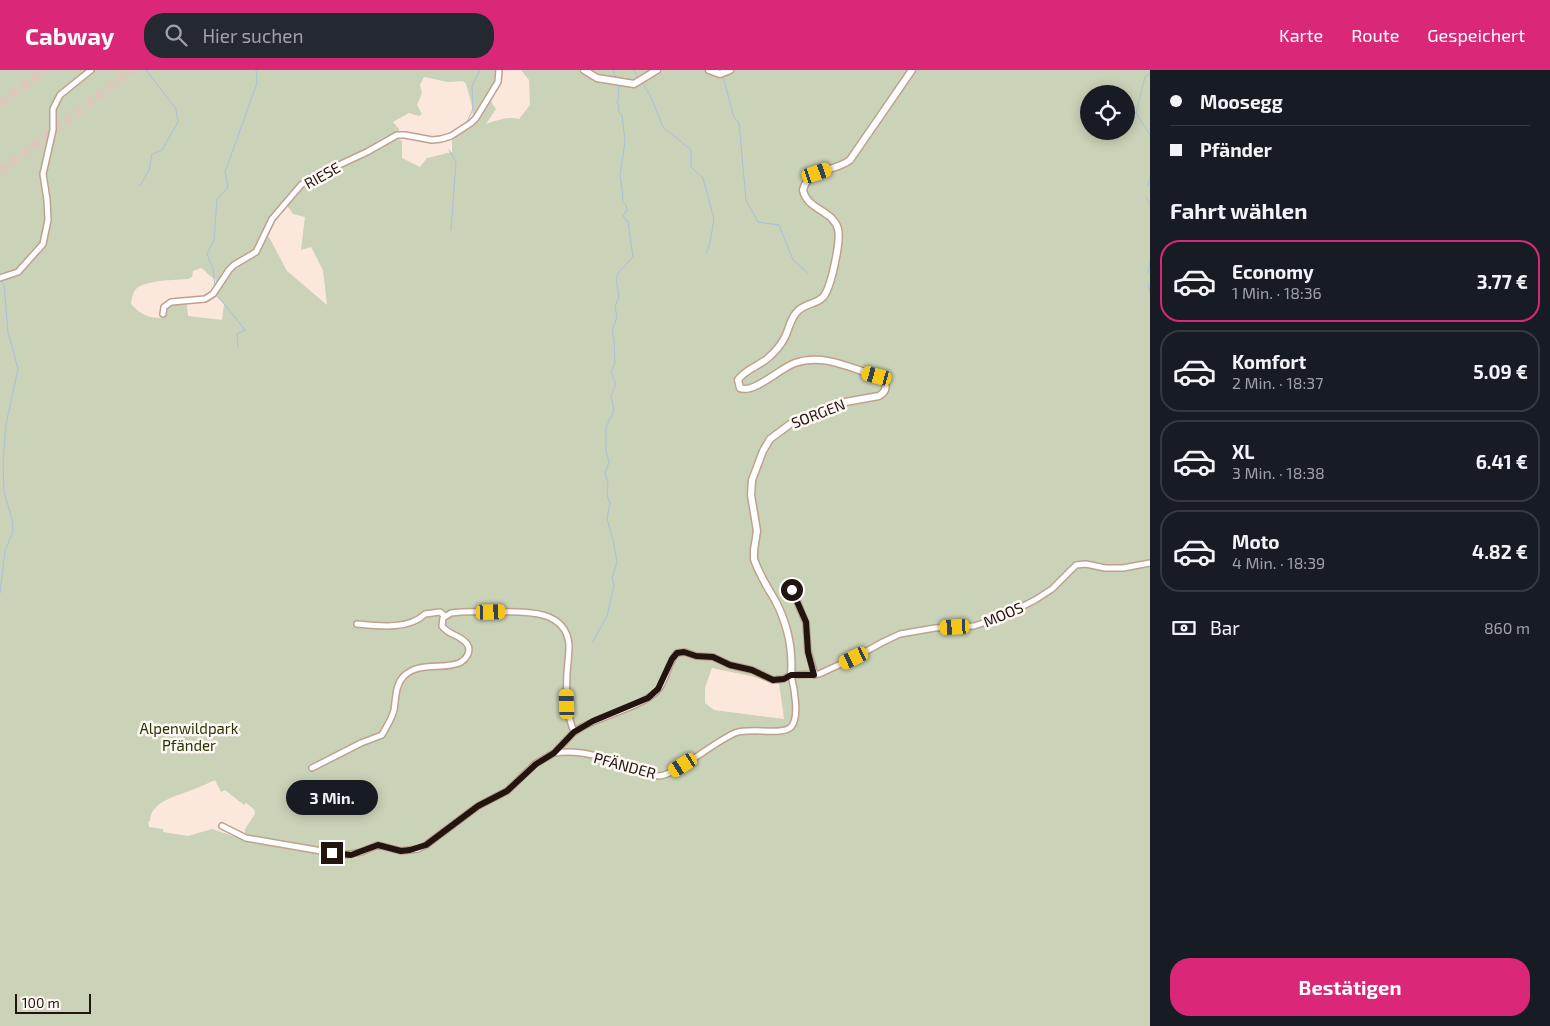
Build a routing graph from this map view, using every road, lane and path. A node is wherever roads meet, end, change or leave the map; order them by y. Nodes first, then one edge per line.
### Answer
1 (91, 70) edge
2 (499, 70) edge
3 (584, 70) edge
4 (657, 70) edge
5 (708, 70) edge
6 (730, 70) edge
7 (912, 70) edge
8 (2, 277) edge
9 (163, 314) dead end
10 (1150, 563) edge
11 (792, 590) dead end
12 (445, 616) junction
13 (358, 624) dead end
14 (791, 675) junction
15 (814, 675) junction
16 (574, 732) junction
17 (554, 753) junction
18 (312, 768) dead end
19 (222, 826) dead end

1 - 8 street
2 - 9 street, RIESE
3 - 4 street
5 - 6 street
7 - 14 street, SORGEN
10 - 15 street, MOOS
11 - 15 street
12 - 13 street
12 - 16 street
12 - 18 street
14 - 15 street, MOOS
14 - 16 street
14 - 17 street, PFÄNDER
16 - 17 street
17 - 19 street

